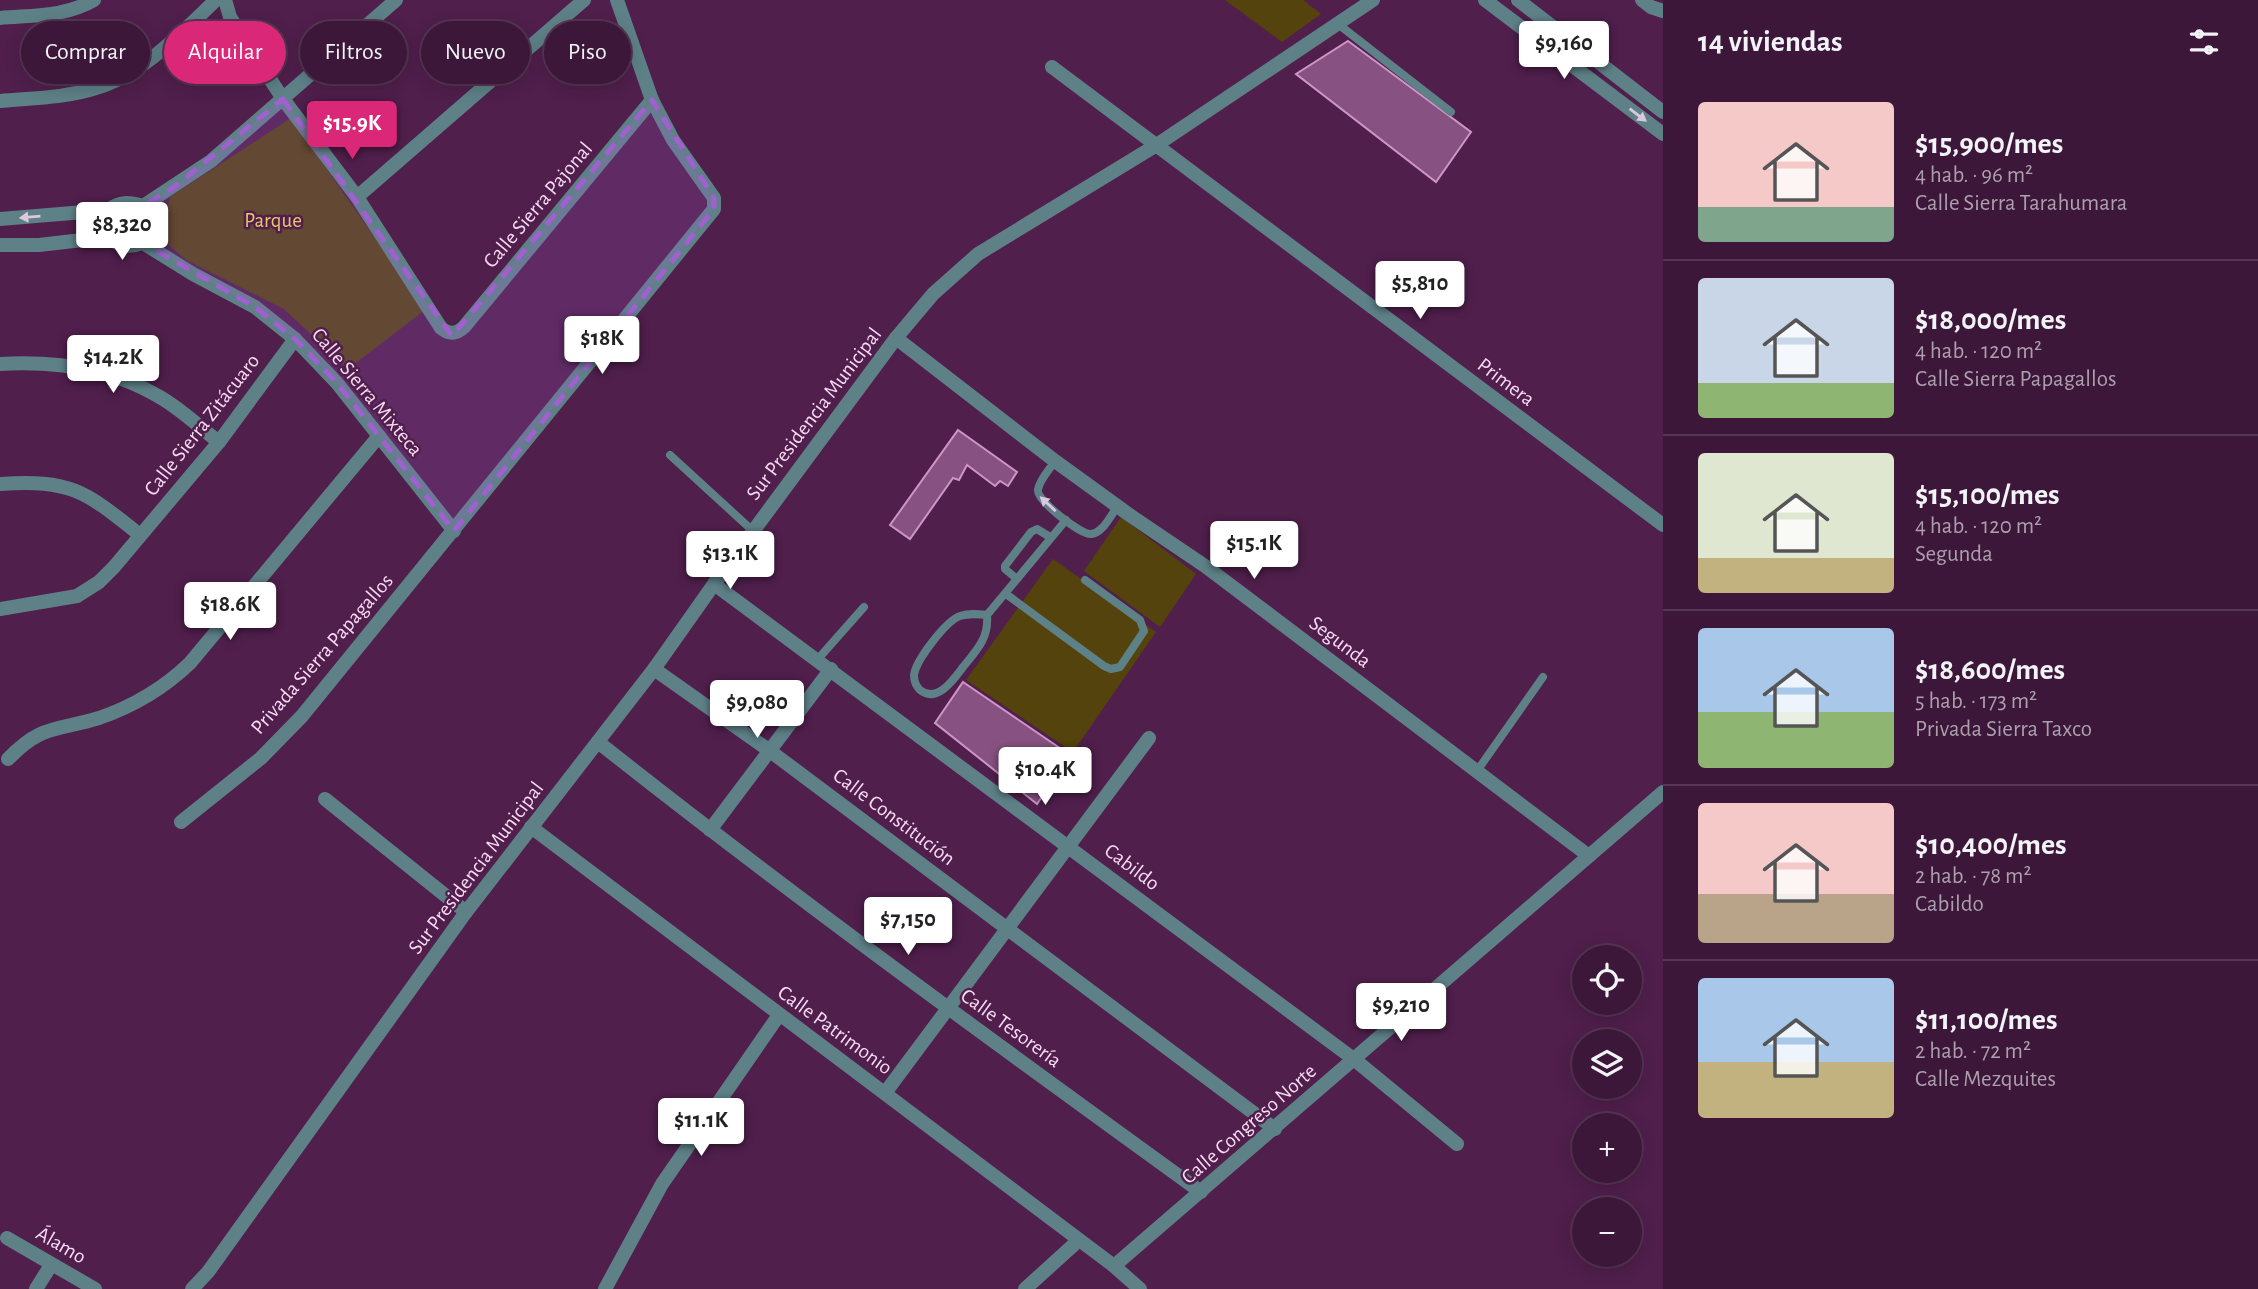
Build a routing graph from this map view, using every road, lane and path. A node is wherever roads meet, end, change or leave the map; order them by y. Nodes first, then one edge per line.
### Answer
1 (94, 0) edge
2 (226, 0) edge
3 (396, 0) edge
4 (584, 0) edge
5 (617, 0) edge
6 (1373, 0) edge
7 (1485, 0) edge
8 (1518, 0) edge
9 (1642, 0) edge
10 (208, 2) edge
11 (1663, 11) edge
12 (230, 17) junction
13 (0, 18) edge
14 (1338, 23) junction
15 (1052, 67) dead end
16 (283, 99) junction
17 (652, 100) junction
18 (0, 101) edge
19 (1451, 112) dead end
20 (1663, 112) edge
21 (1663, 134) edge
22 (1156, 146) junction
23 (357, 197) junction
24 (143, 206) junction
25 (108, 210) junction
26 (0, 219) edge
27 (108, 237) junction
28 (144, 243) junction
29 (0, 245) edge
30 (896, 338) junction
31 (295, 339) junction
32 (0, 364) edge
33 (379, 436) junction
34 (219, 442) junction
35 (670, 455) dead end
36 (1055, 461) junction
37 (0, 484) edge
38 (1117, 507) junction
39 (1066, 520) junction
40 (1663, 525) edge
41 (454, 531) junction
42 (753, 531) junction
43 (140, 535) junction
44 (1050, 537) junction
45 (1017, 579) junction
46 (1086, 580) dead end
47 (714, 584) junction
48 (1006, 594) junction
49 (864, 607) dead end
50 (0, 609) edge
51 (987, 615) junction
52 (818, 659) junction
53 (654, 669) junction
54 (831, 669) junction
55 (1543, 677) dead end
56 (1149, 738) dead end
57 (598, 742) junction
58 (770, 751) junction
59 (8, 759) dead end
60 (1477, 771) junction
61 (1663, 792) edge
62 (325, 799) dead end
63 (181, 822) dead end
64 (531, 827) junction
65 (710, 830) junction
66 (1067, 845) junction
67 (1589, 856) junction
68 (466, 912) junction
69 (1007, 928) junction
70 (947, 1008) junction
71 (779, 1015) junction
72 (1355, 1060) junction
73 (885, 1093) junction
74 (1275, 1129) junction
75 (1457, 1144) dead end
76 (1202, 1192) junction
77 (7, 1238) dead end
78 (1079, 1240) junction
79 (51, 1265) junction
80 (1114, 1266) junction
81 (36, 1289) edge
82 (95, 1289) edge
83 (192, 1289) edge
84 (605, 1289) edge
85 (1025, 1289) edge
86 (1140, 1289) edge

1 - 13 street
2 - 12 street
3 - 16 street
4 - 23 street
5 - 17 street
6 - 14 street, Sur Presidencia Municipal
7 -> 21 street
8 - 20 street
9 - 11 street
10 - 12 street
10 - 18 street
12 - 16 street
14 - 19 lane
14 - 22 street, Sur Presidencia Municipal
15 - 22 street, Primera
16 - 23 street
16 - 24 street
17 - 23 street, Calle Sierra Pajonal
17 - 41 street, Privada Sierra Papagallos
22 - 30 street, Sur Presidencia Municipal
22 - 40 street, Primera
24 - 25 street
24 - 28 street
25 -> 26 street
25 - 27 street
27 - 28 street, Calle Sierra Mixteca
27 - 29 street, Calle Sierra Mixteca
28 - 31 street, Calle Sierra Mixteca
30 - 36 street, Segunda
30 - 42 street, Sur Presidencia Municipal
31 - 33 street, Calle Sierra Mixteca
31 - 34 street, Calle Sierra Zitácuaro
32 - 34 street
33 - 41 street, Calle Sierra Mixteca
33 - 59 street
34 - 43 street, Calle Sierra Zitácuaro
35 - 42 lane
36 - 38 street, Segunda
39 -> 36 lane
37 - 43 street
38 - 39 lane
38 - 60 street, Segunda
39 - 44 lane
41 - 63 street, Privada Sierra Papagallos
42 - 47 street, Sur Presidencia Municipal
43 - 50 street, Calle Sierra Zitácuaro
44 - 45 lane
44 - 45 lane
45 - 48 lane
46 - 48 lane
47 - 52 street, Cabildo
47 - 53 street, Sur Presidencia Municipal
48 - 51 lane
49 - 52 lane
51 - 51 lane
52 - 54 street, Cabildo
53 - 57 street, Sur Presidencia Municipal
53 - 58 street, Calle Constitución
54 - 58 street
54 - 66 street, Cabildo
55 - 60 lane
56 - 66 street
57 - 64 street, Sur Presidencia Municipal
57 - 65 street, Calle Tesorería
58 - 65 street
58 - 69 street, Calle Constitución
60 - 67 street, Segunda
61 - 67 street, Calle Congreso Norte
62 - 68 street
64 - 68 street, Sur Presidencia Municipal
64 - 71 street, Calle Patrimonio
65 - 70 street, Calle Tesorería
66 - 69 street
66 - 72 street, Cabildo
67 - 72 street, Calle Congreso Norte
68 - 83 street, Sur Presidencia Municipal
69 - 70 street
69 - 74 street, Calle Constitución
70 - 73 street
70 - 76 street, Calle Tesorería
71 - 73 street, Calle Patrimonio
71 - 84 street
72 - 74 street, Calle Congreso Norte
72 - 75 street, Cabildo
73 - 78 street, Calle Patrimonio
74 - 76 street, Calle Congreso Norte
76 - 80 street, Calle Congreso Norte
77 - 79 street, Álamo
78 - 80 street, Calle Patrimonio
78 - 85 street
79 - 81 street
79 - 82 street, Álamo
80 - 86 street, Calle Patrimonio

